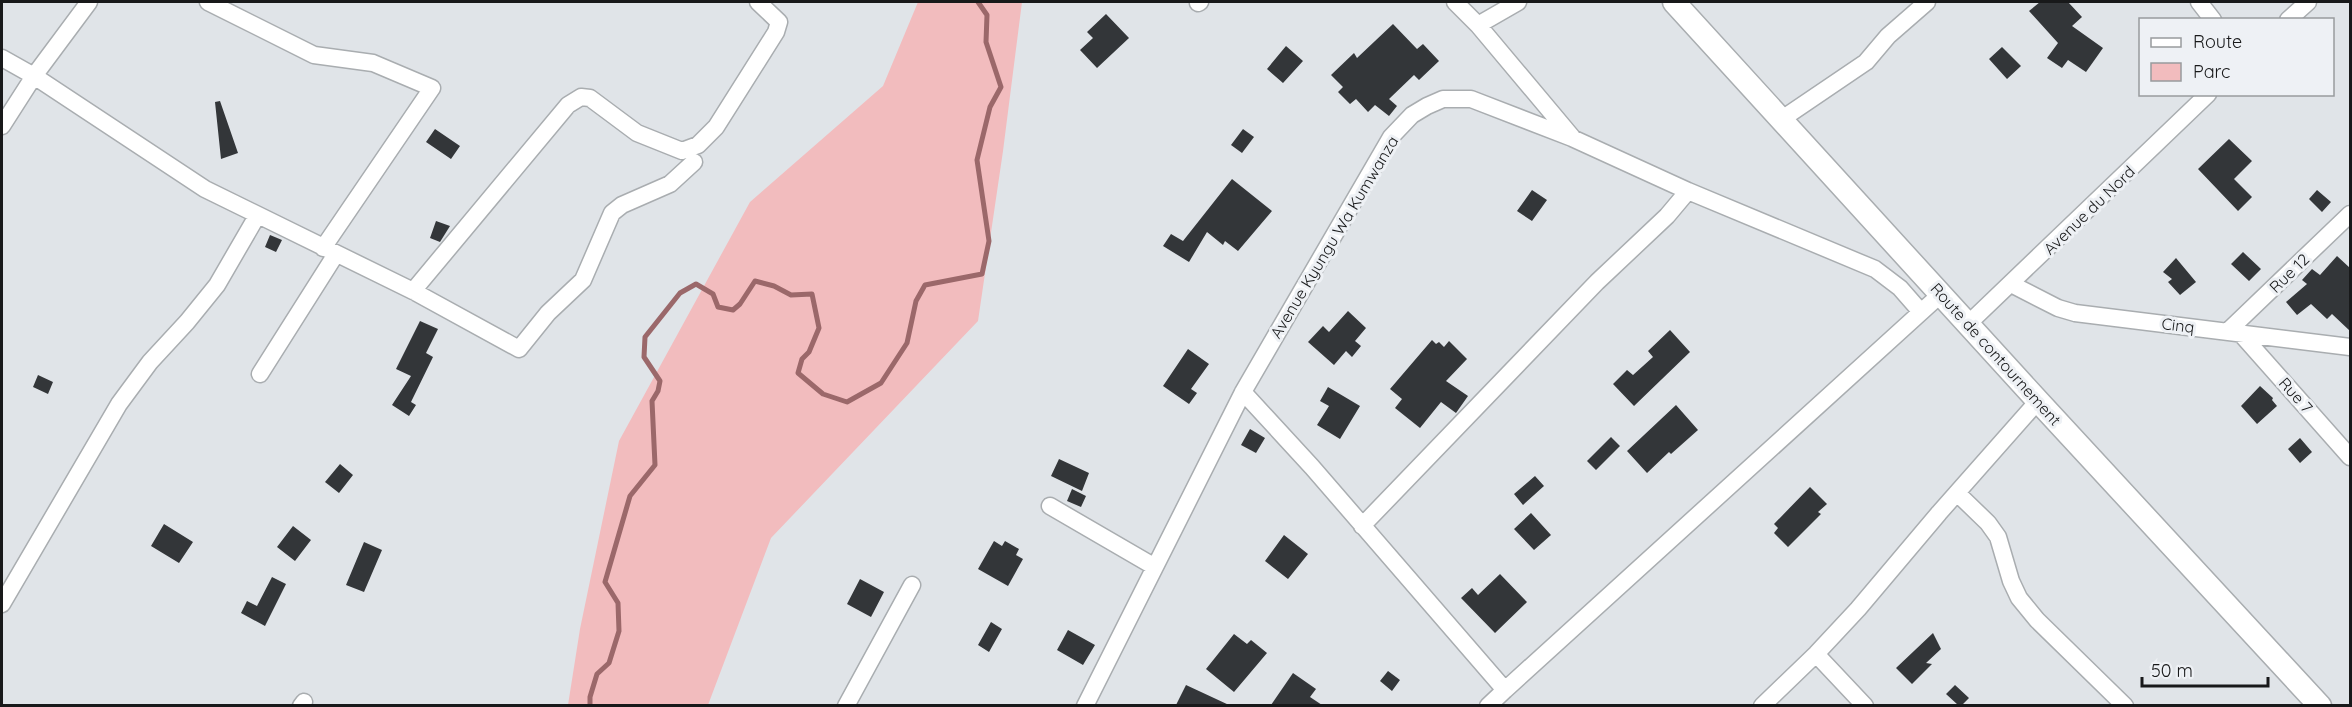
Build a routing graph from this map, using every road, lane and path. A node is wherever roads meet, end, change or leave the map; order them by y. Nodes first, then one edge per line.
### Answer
1 (89, 2) edge
2 (208, 2) edge
3 (758, 2) edge
4 (1455, 2) edge
5 (1518, 2) edge
6 (1674, 2) edge
7 (1927, 2) edge
8 (2199, 2) edge
9 (2308, 2) edge
10 (2211, 18) edge
11 (2290, 18) edge
12 (1478, 26) junction
13 (2, 58) edge
14 (34, 76) junction
15 (2206, 96) edge
16 (1782, 119) junction
17 (2, 126) edge
18 (1572, 138) junction
19 (694, 162) dead end
20 (1688, 191) junction
21 (2350, 214) edge
22 (257, 216) junction
23 (330, 251) junction
24 (2011, 284) junction
25 (413, 291) junction
26 (1941, 294) junction
27 (1921, 312) junction
28 (1968, 324) junction
29 (2234, 333) junction
30 (2350, 347) edge
31 (260, 374) dead end
32 (1243, 392) junction
33 (2038, 401) junction
34 (2350, 457) edge
35 (1957, 493) junction
36 (1050, 506) dead end
37 (1362, 526) junction
38 (1155, 567) junction
39 (912, 585) dead end
40 (2, 604) edge
41 (1816, 654) junction
42 (1505, 690) junction
43 (846, 705) edge
44 (1084, 705) edge
45 (1488, 705) edge
46 (1762, 705) edge
47 (1865, 705) edge
48 (2125, 705) edge
49 (2320, 705) edge

1 - 14 street
2 - 23 street
3 - 25 street
4 - 12 street
5 - 12 street
6 - 16 street, Route de contournement
7 - 16 street
8 - 10 street
9 - 11 street
12 - 18 street
13 - 14 street
14 - 17 street
14 - 22 street
15 - 24 street, Avenue du Nord
16 - 26 street, Route de contournement
18 - 20 street, Avenue Kyungu Wa Kumwanza
18 - 32 street, Avenue Kyungu Wa Kumwanza
19 - 25 street
20 - 27 street, Avenue Kyungu Wa Kumwanza
20 - 37 street
21 - 29 street, Rue 12
22 - 23 street
22 - 40 street
23 - 25 street
23 - 31 street
24 - 28 street, Avenue du Nord
24 - 29 street, Cinq
26 - 27 street
26 - 28 street, Route de contournement
27 - 42 street
28 - 33 street, Route de contournement
29 - 30 street, Cinq
29 - 34 street, Rue 7
32 - 37 street
32 - 38 street, Avenue Kyungu Wa Kumwanza
33 - 35 street
33 - 49 street, Route de contournement
35 - 41 street
35 - 48 street
36 - 38 street
37 - 42 street
38 - 44 street, Avenue Kyungu Wa Kumwanza
39 - 43 street
41 - 46 street
41 - 47 street
42 - 45 street

